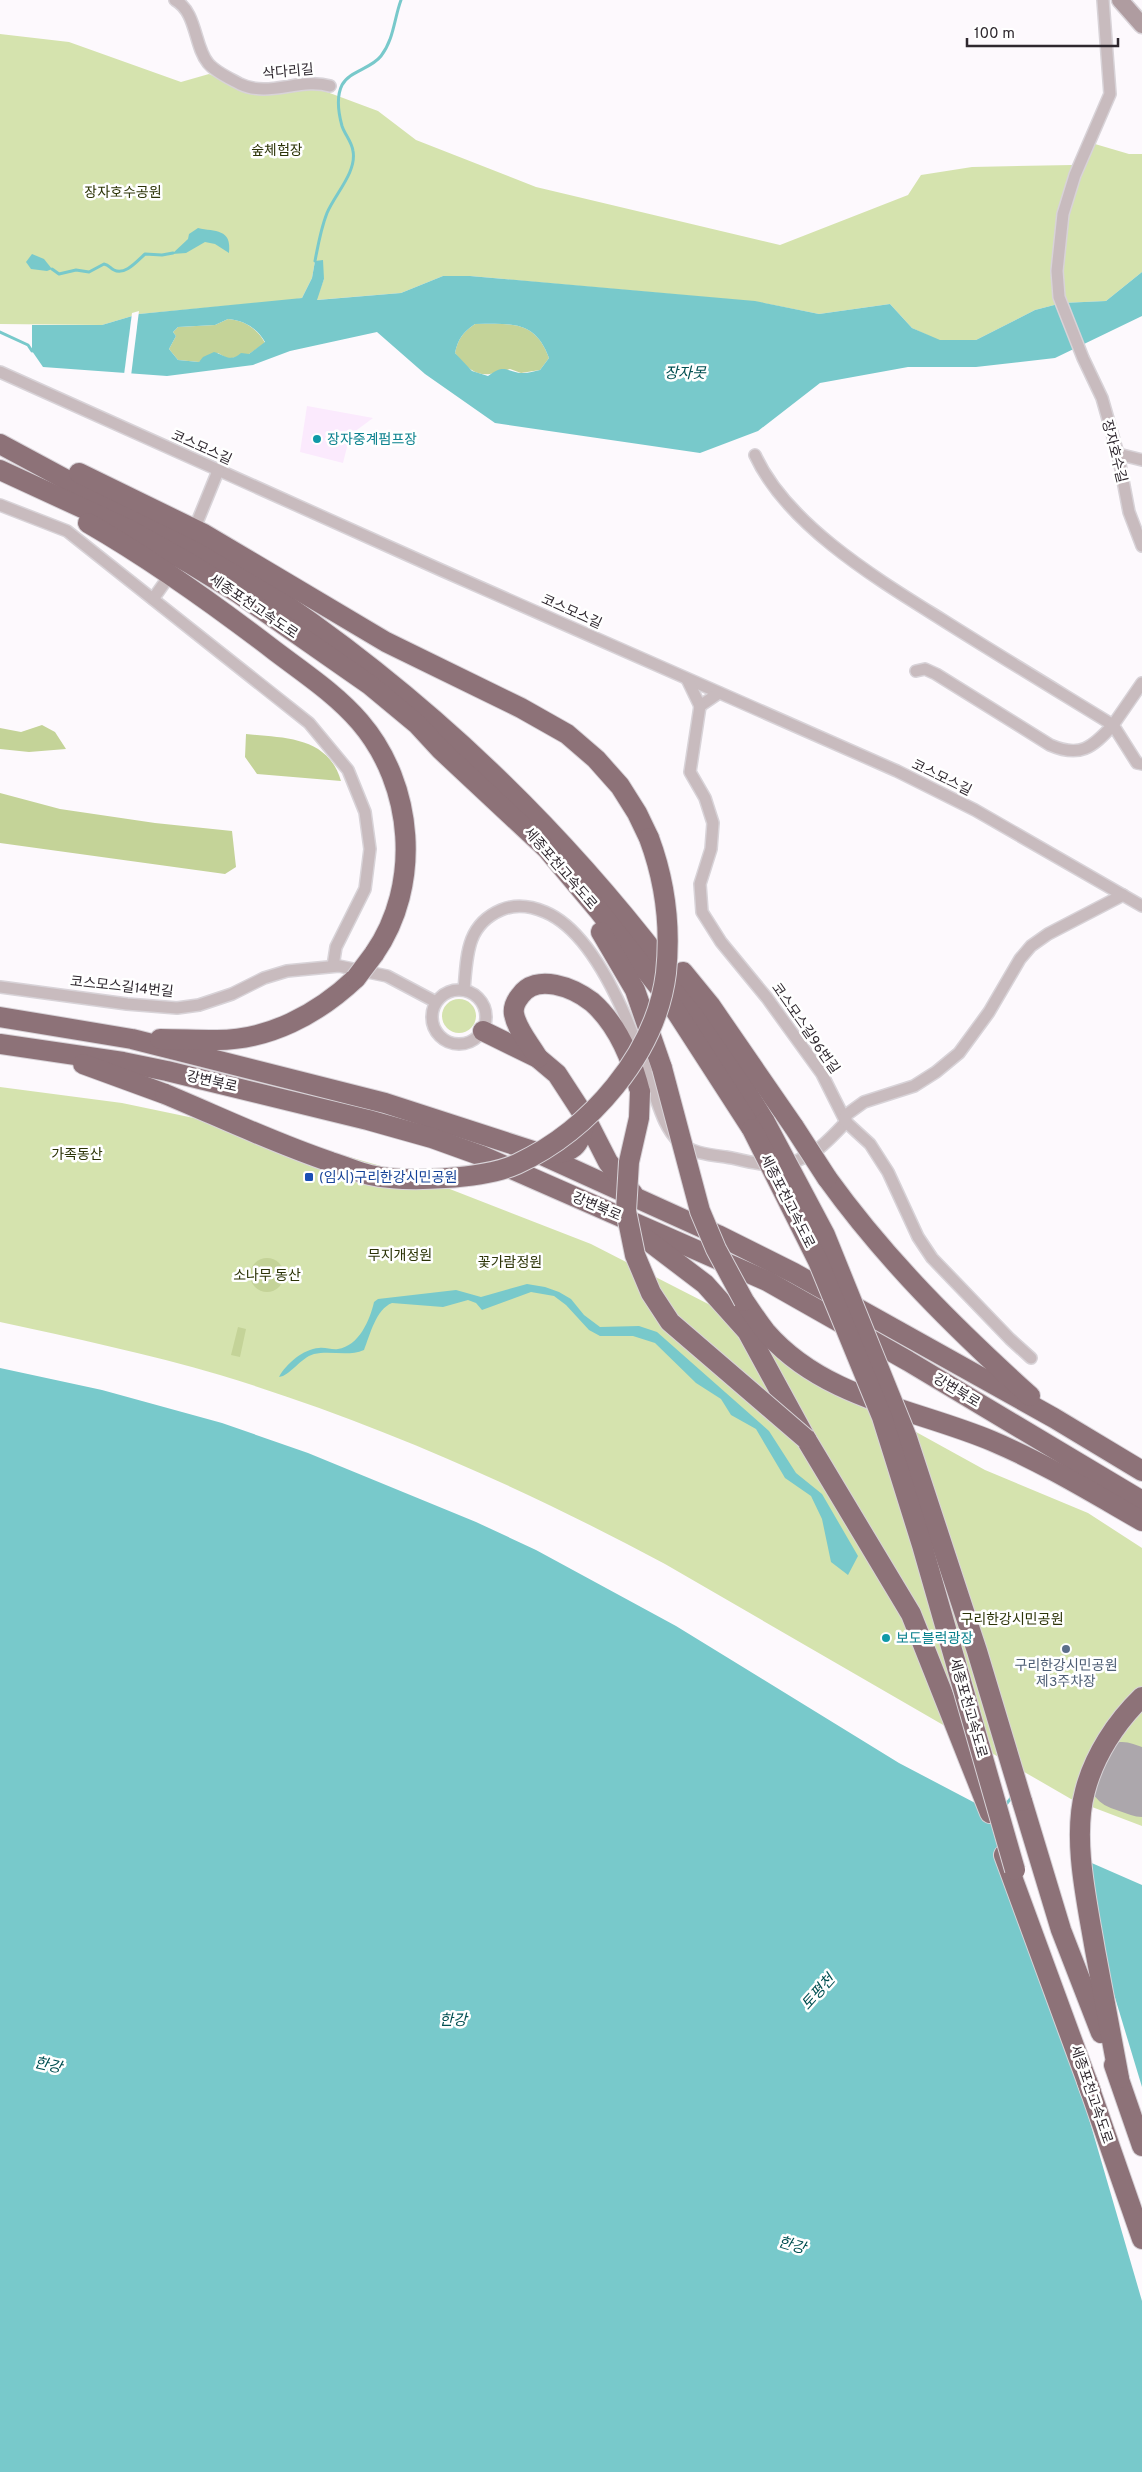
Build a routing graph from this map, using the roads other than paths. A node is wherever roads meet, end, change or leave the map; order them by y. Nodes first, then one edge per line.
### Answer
1 (175, 0) edge
2 (1103, 0) edge
3 (1120, 0) edge
4 (1142, 25) edge
5 (330, 86) dead end
6 (0, 372) edge
7 (0, 442) edge
8 (1118, 454) junction
9 (755, 455) dead end
10 (1142, 460) edge
11 (0, 470) edge
12 (218, 471) junction
13 (0, 476) edge
14 (0, 506) edge
15 (198, 520) dead end
16 (1142, 546) edge
17 (165, 582) dead end
18 (152, 599) junction
19 (916, 671) dead end
20 (687, 679) junction
21 (1142, 683) edge
22 (719, 693) junction
23 (700, 706) junction
24 (1113, 725) junction
25 (467, 748) junction
26 (441, 750) junction
27 (1142, 764) edge
28 (1123, 895) junction
29 (1142, 906) edge
30 (333, 966) junction
31 (0, 987) edge
32 (464, 990) junction
33 (436, 1002) junction
34 (0, 1017) edge
35 (483, 1031) junction
36 (132, 1039) junction
37 (0, 1044) edge
38 (43, 1050) junction
39 (538, 1058) junction
40 (585, 1117) junction
41 (846, 1122) junction
42 (758, 1125) junction
43 (533, 1151) junction
44 (636, 1197) junction
45 (607, 1210) junction
46 (1031, 1358) dead end
47 (1054, 1418) junction
48 (806, 1439) junction
49 (1142, 1471) edge
50 (1142, 1501) edge
51 (1142, 1521) edge
52 (1142, 1697) edge
53 (1118, 2078) junction
54 (1091, 2092) junction
55 (1142, 2146) edge
56 (1142, 2239) edge

1 - 5 street, 삭다리길
2 - 8 street, 장자호수길
3 - 4 street
6 - 12 street, 코스모스길
7 - 25 highway, 세종포천고속도로
7 - 38 highway, bridge
8 - 10 street
8 - 16 street, 장자호수길
9 - 24 street
11 - 26 highway, 세종포천고속도로
12 - 15 street
12 - 20 street, 코스모스길
13 - 36 highway, bridge
14 - 18 street
17 - 18 street
18 - 30 street
19 - 24 street
20 - 22 street, 코스모스길
20 - 23 street
21 - 24 street
22 - 23 street
22 - 28 street, 코스모스길
23 - 41 street, 코스모스길96번길
24 - 27 street
25 - 42 highway, 세종포천고속도로
25 - 47 highway, bridge
26 - 42 highway, 세종포천고속도로
26 - 51 highway, bridge
28 - 29 street, 코스모스길
28 - 41 street
30 - 31 street, 코스모스길14번길
30 - 33 street, 코스모스길14번길
32 - 33 street
32 - 35 street
32 - 41 street
33 - 35 street
34 - 36 highway, 강변북로
35 - 39 highway
36 - 43 highway, 강변북로
37 - 38 highway, 강변북로
38 - 45 highway, 강변북로
39 - 40 highway
39 - 48 highway, bridge
40 - 43 highway
40 - 44 highway
41 - 46 street
42 - 53 highway, 세종포천고속도로, bridge
42 - 54 highway, 세종포천고속도로, bridge
43 - 44 highway, 강변북로
44 - 47 highway, 강변북로
45 - 48 highway
45 - 50 highway, 강변북로
47 - 49 highway, 강변북로
48 - 54 highway
52 - 53 highway
53 - 55 highway, 세종포천고속도로
54 - 56 highway, 세종포천고속도로

